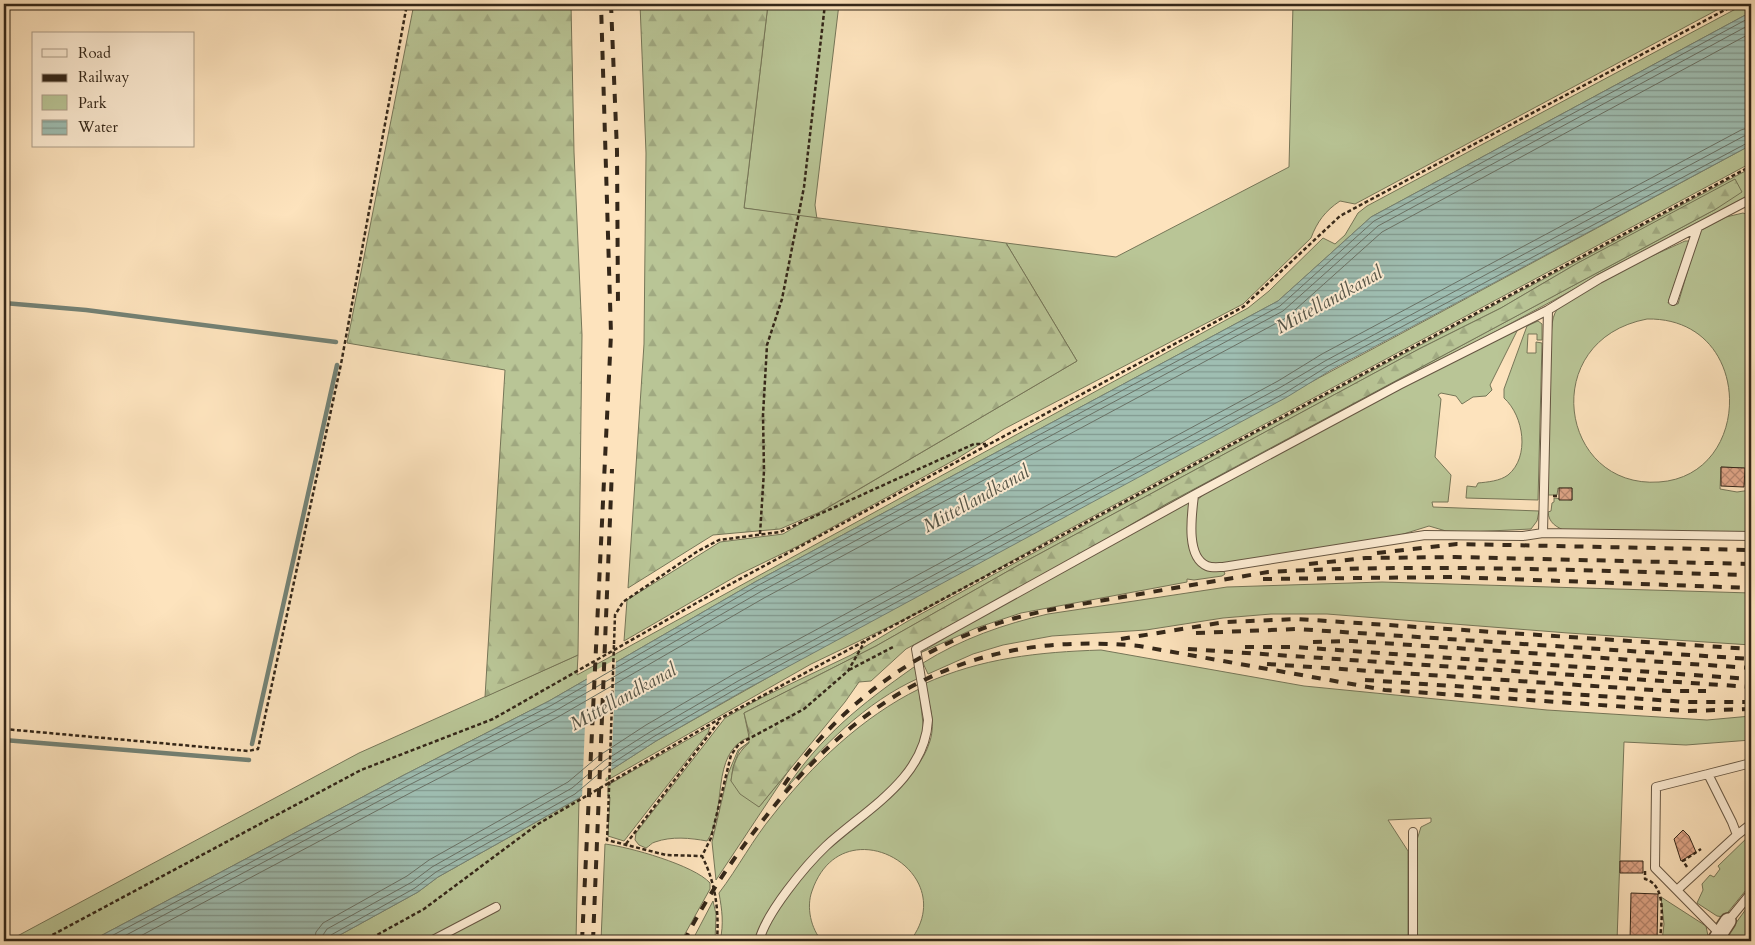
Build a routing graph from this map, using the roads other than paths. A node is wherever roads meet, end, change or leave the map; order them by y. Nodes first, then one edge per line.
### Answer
1 (1751, 199) edge
2 (1698, 227) junction
3 (1673, 301) dead end
4 (1548, 310) junction
5 (1194, 495) junction
6 (1543, 533) junction
7 (1751, 536) edge
8 (1751, 763) edge
9 (1708, 774) junction
10 (1751, 824) edge
11 (1413, 832) dead end
12 (1737, 835) junction
13 (1678, 890) junction
14 (1751, 893) edge
15 (496, 907) dead end
16 (1728, 920) joint
17 (1717, 937) edge
18 (431, 941) edge
19 (759, 941) edge
20 (1413, 941) edge

1 - 2 lane
2 - 3 lane
2 - 4 lane
4 - 5 lane
4 - 6 lane
5 - 6 lane
5 - 19 lane
6 - 7 lane
8 - 9 lane
9 - 12 lane
9 - 13 lane
10 - 12 lane
11 - 20 lane
12 - 13 lane
13 - 17 lane
14 - 16 lane
15 - 18 lane
16 - 17 street

